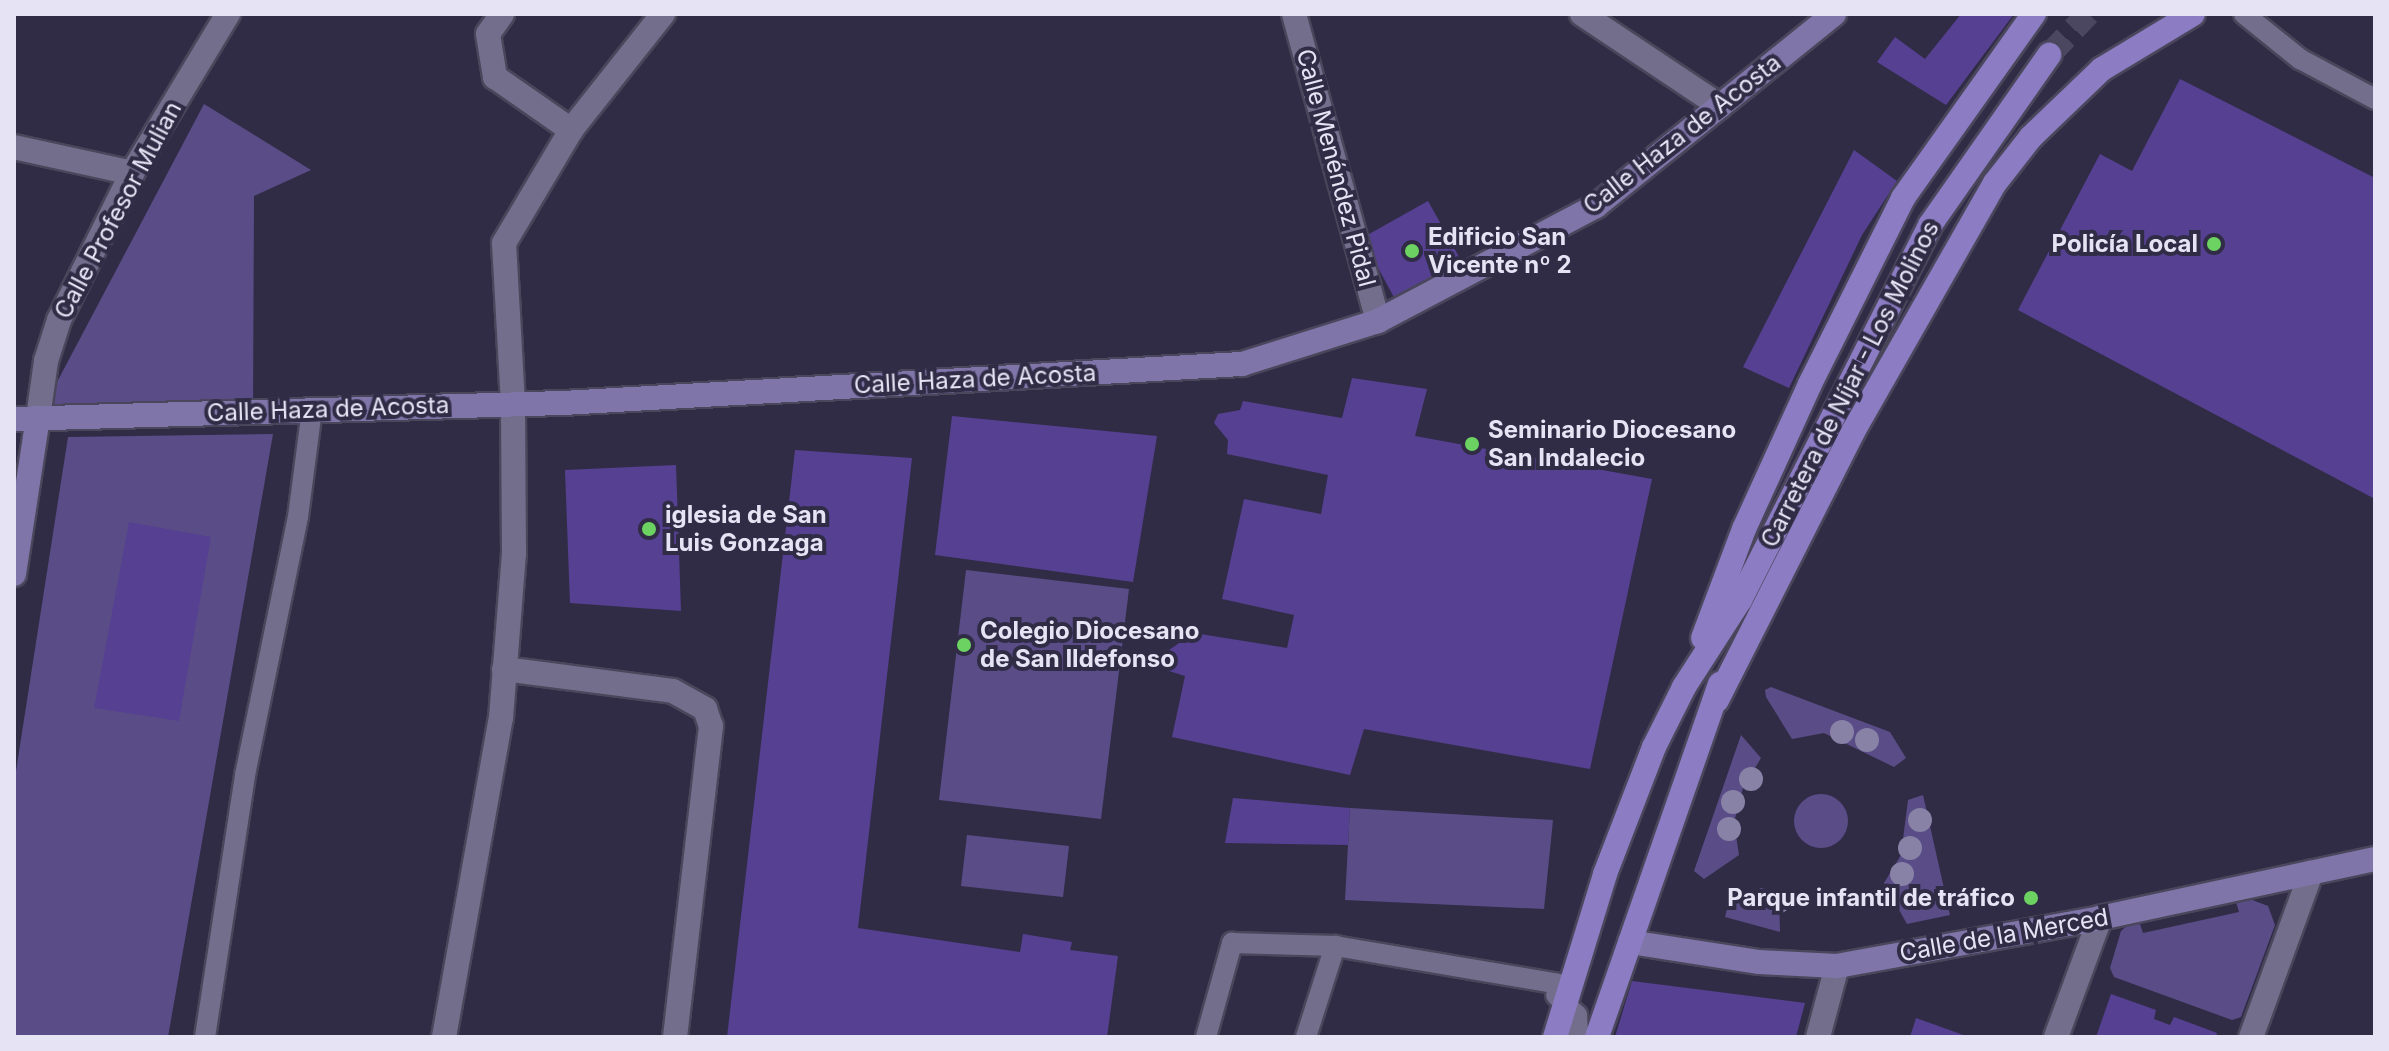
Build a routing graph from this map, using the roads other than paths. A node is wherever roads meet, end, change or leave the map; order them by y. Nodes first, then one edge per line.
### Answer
1 (228, 14) edge
2 (502, 14) edge
3 (663, 14) edge
4 (1294, 14) edge
5 (1582, 14) edge
6 (1834, 14) edge
7 (2034, 14) edge
8 (2193, 14) edge
9 (2244, 14) edge
10 (2049, 55) tunnel mouth
11 (2375, 99) edge
12 (1720, 106) junction
13 (571, 130) junction
14 (14, 147) edge
15 (132, 173) junction
16 (1378, 321) junction
17 (513, 404) junction
18 (312, 409) junction
19 (26, 418) edge
20 (14, 574) edge
21 (1740, 600) junction
22 (504, 669) junction
23 (1684, 687) junction
24 (1717, 700) junction
25 (2375, 859) edge
26 (2311, 873) junction
27 (2100, 918) junction
28 (1630, 942) junction
29 (1335, 946) junction
30 (1837, 966) junction
31 (1568, 994) junction
32 (205, 1037) edge
33 (444, 1037) edge
34 (675, 1037) edge
35 (1206, 1037) edge
36 (1306, 1037) edge
37 (1555, 1037) edge
38 (1578, 1037) edge
39 (1597, 1037) edge
40 (1818, 1037) edge
41 (2056, 1037) edge
42 (2251, 1037) edge

1 - 15 street, Calle Profesor Mulian
2 - 13 street
3 - 13 street
4 - 16 street, Calle Menéndez Pidal
5 - 12 street
6 - 12 street, Calle Haza de Acosta
7 - 23 main road
8 - 24 main road
9 - 11 lane
10 - 21 main road, Carretera de Níjar - Los Molinos
12 - 16 street, Calle Haza de Acosta
13 - 17 street
14 - 15 street
15 - 19 street, Calle Profesor Mulian
16 - 17 street, Calle Haza de Acosta
17 - 18 street, Calle Haza de Acosta
17 - 22 street
18 - 19 street, Calle Haza de Acosta
18 - 32 lane
19 - 20 street
21 - 23 main road, Carretera de Níjar - Los Molinos
21 - 24 main road, Carretera de Níjar - Los Molinos
22 - 33 street
22 - 34 street
23 - 31 main road, Carretera de Níjar - Los Molinos
24 - 28 main road, Carretera de Níjar - Los Molinos
25 - 26 street, Calle de la Merced
26 - 27 street, Calle de la Merced
26 - 42 street
27 - 30 street, Calle de la Merced
27 - 41 street
28 - 30 street, Calle de la Merced
28 - 39 main road, Carretera de Níjar - Los Molinos
29 - 31 lane
29 - 35 lane
29 - 36 lane
30 - 40 street
31 - 37 main road, Carretera de Níjar - Los Molinos
31 - 38 lane

